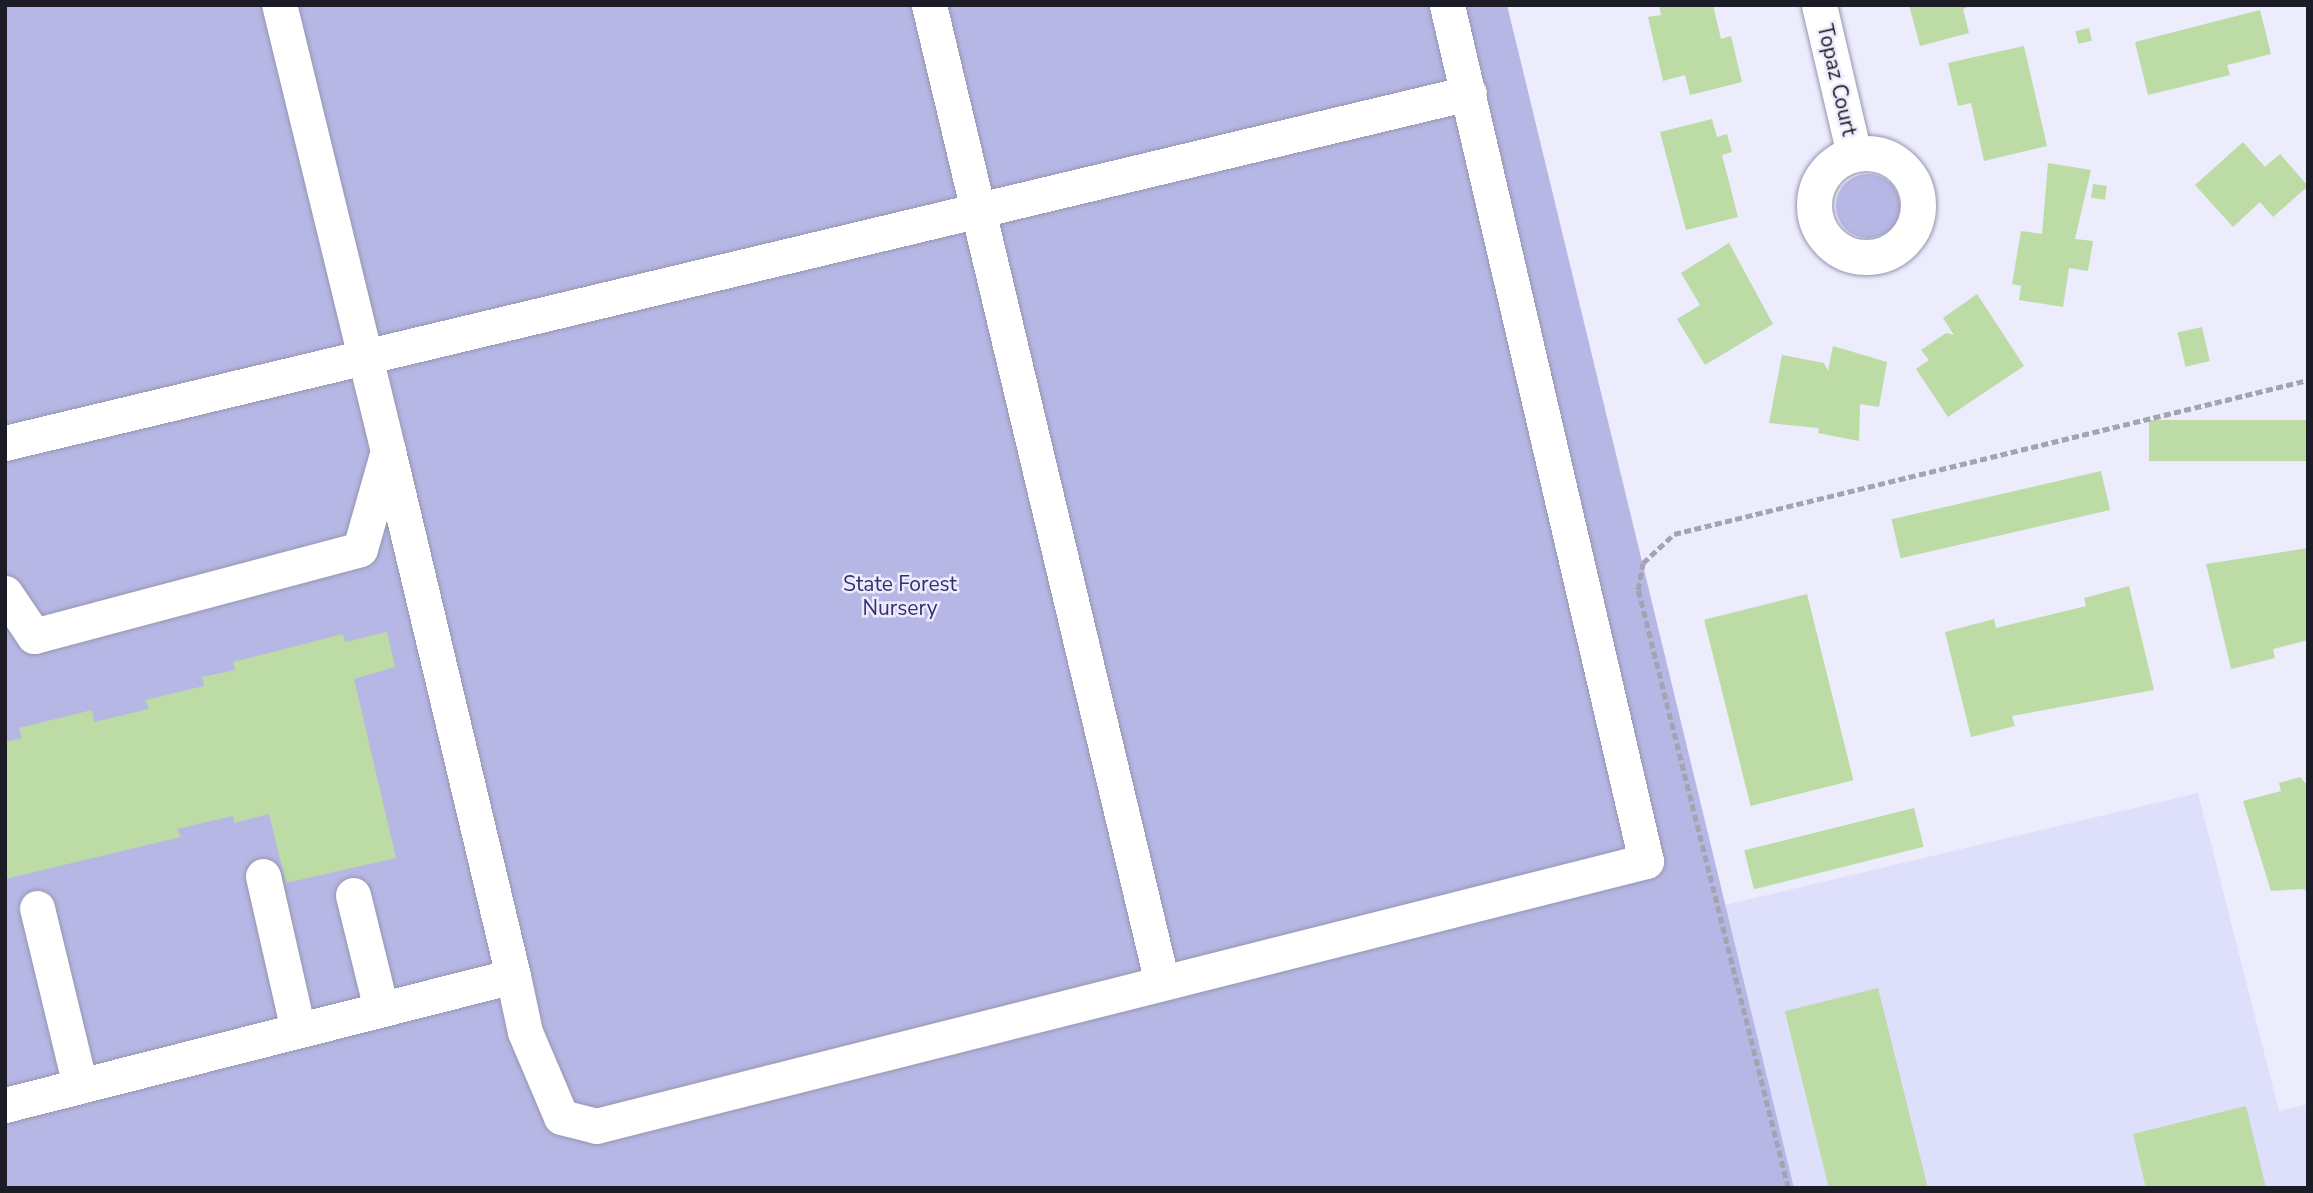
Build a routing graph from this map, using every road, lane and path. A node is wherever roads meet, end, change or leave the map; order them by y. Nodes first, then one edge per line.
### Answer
1 (279, 5) edge
2 (929, 5) edge
3 (1447, 5) edge
4 (1819, 5) edge
5 (1469, 93) junction
6 (1854, 154) dead end
7 (978, 209) junction
8 (368, 354) junction
9 (2308, 380) edge
10 (5, 443) edge
11 (388, 451) junction
12 (5, 593) edge
13 (263, 876) dead end
14 (353, 895) dead end
15 (37, 908) dead end
16 (513, 976) junction
17 (1161, 979) junction
18 (382, 1009) junction
19 (298, 1030) junction
20 (80, 1086) junction
21 (5, 1105) edge
22 (1788, 1188) edge

1 - 8 street
2 - 7 street
3 - 5 street
4 - 6 street, Topaz Court
5 - 7 street
5 - 17 street
7 - 8 street
7 - 17 street
8 - 10 street
8 - 11 street
9 - 22 path
11 - 12 street
11 - 16 street
13 - 19 street
14 - 18 street
15 - 20 street
16 - 17 street
16 - 18 street
18 - 19 street
19 - 20 street
20 - 21 street

